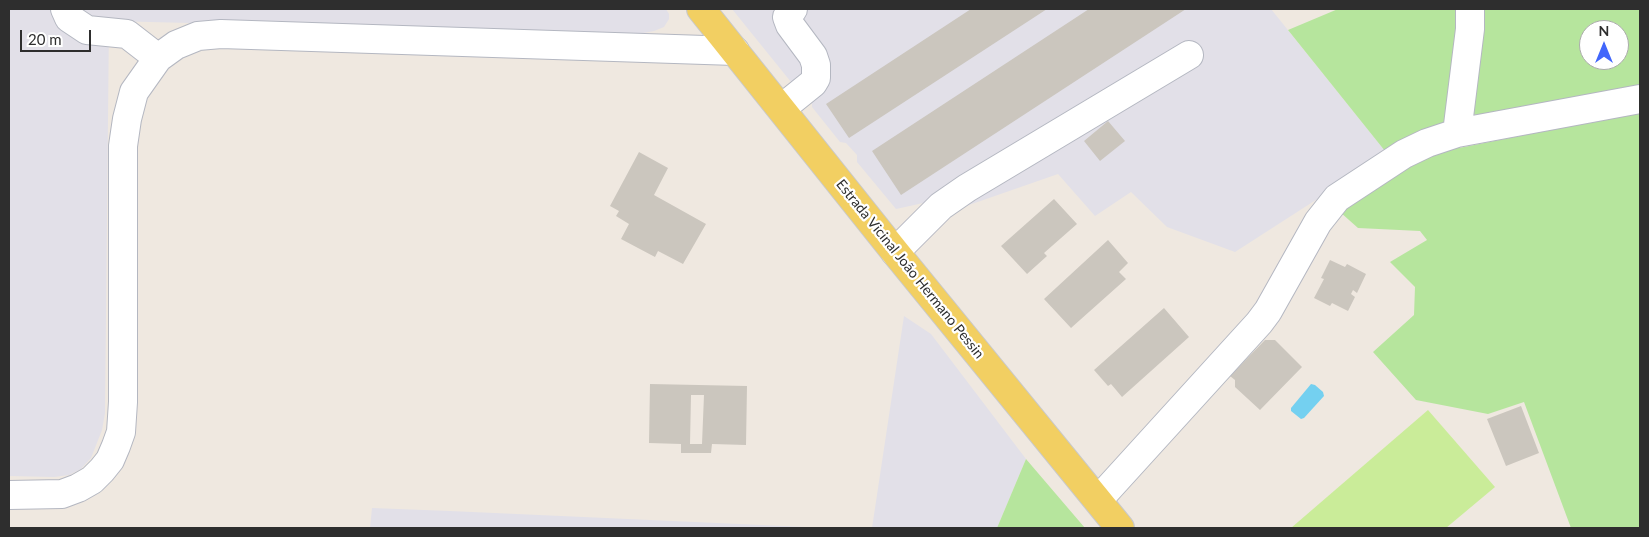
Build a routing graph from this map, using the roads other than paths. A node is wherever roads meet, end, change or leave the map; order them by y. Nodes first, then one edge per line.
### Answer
1 (65, 9) edge
2 (701, 9) edge
3 (793, 9) edge
4 (1470, 9) edge
5 (735, 51) junction
6 (1189, 55) dead end
7 (158, 58) junction
8 (1640, 99) edge
9 (782, 108) junction
10 (1457, 133) junction
11 (896, 252) junction
12 (9, 495) edge
13 (1098, 500) junction
14 (1120, 528) edge

1 - 7 street
2 - 5 main road, Estrada Vicinal João Hermano Pessin
3 - 9 street
4 - 10 street
5 - 7 street
5 - 9 main road, Estrada Vicinal João Hermano Pessin
6 - 11 street
7 - 12 street
8 - 10 street
9 - 11 main road, Estrada Vicinal João Hermano Pessin
10 - 13 street
11 - 13 main road, Estrada Vicinal João Hermano Pessin
13 - 14 main road, Estrada Vicinal João Hermano Pessin

